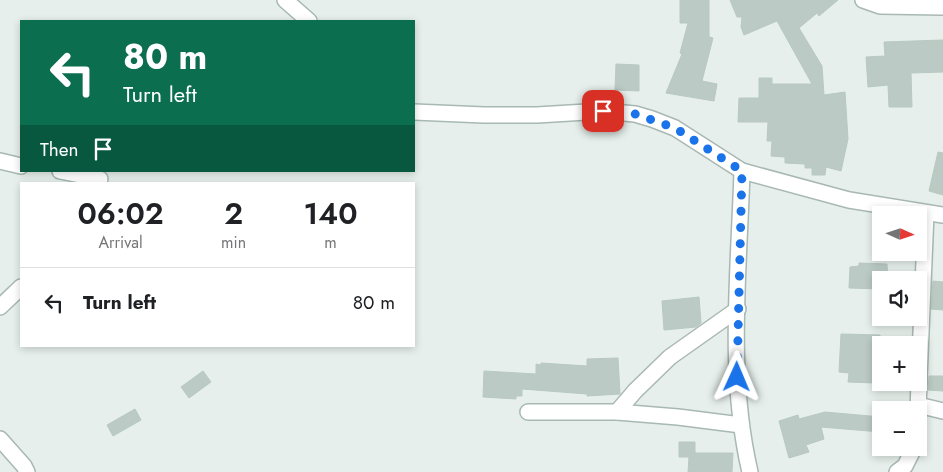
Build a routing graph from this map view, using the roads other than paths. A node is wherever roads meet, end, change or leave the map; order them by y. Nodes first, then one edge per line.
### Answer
1 (285, 0) edge
2 (863, 0) edge
3 (943, 7) edge
4 (308, 20) edge
5 (415, 108) edge
6 (0, 160) edge
7 (20, 166) edge
8 (742, 171) junction
9 (66, 172) edge
10 (102, 178) edge
11 (885, 206) edge
12 (928, 213) edge
13 (943, 215) edge
14 (924, 261) edge
15 (20, 289) edge
16 (0, 307) edge
17 (738, 309) junction
18 (921, 336) edge
19 (927, 409) edge
20 (943, 411) edge
21 (528, 412) dead end
22 (617, 412) junction
23 (741, 425) junction
24 (0, 439) edge
25 (910, 456) edge
26 (27, 472) edge
27 (750, 472) edge
28 (897, 472) edge

1 - 4 street
2 - 3 street
5 - 8 street
6 - 7 street
8 - 11 street
8 - 17 street
9 - 10 street
12 - 13 street
14 - 18 street
15 - 16 street
17 - 22 street
17 - 23 street
19 - 20 street
21 - 22 street
22 - 23 street
23 - 27 street
24 - 26 street
25 - 28 street

